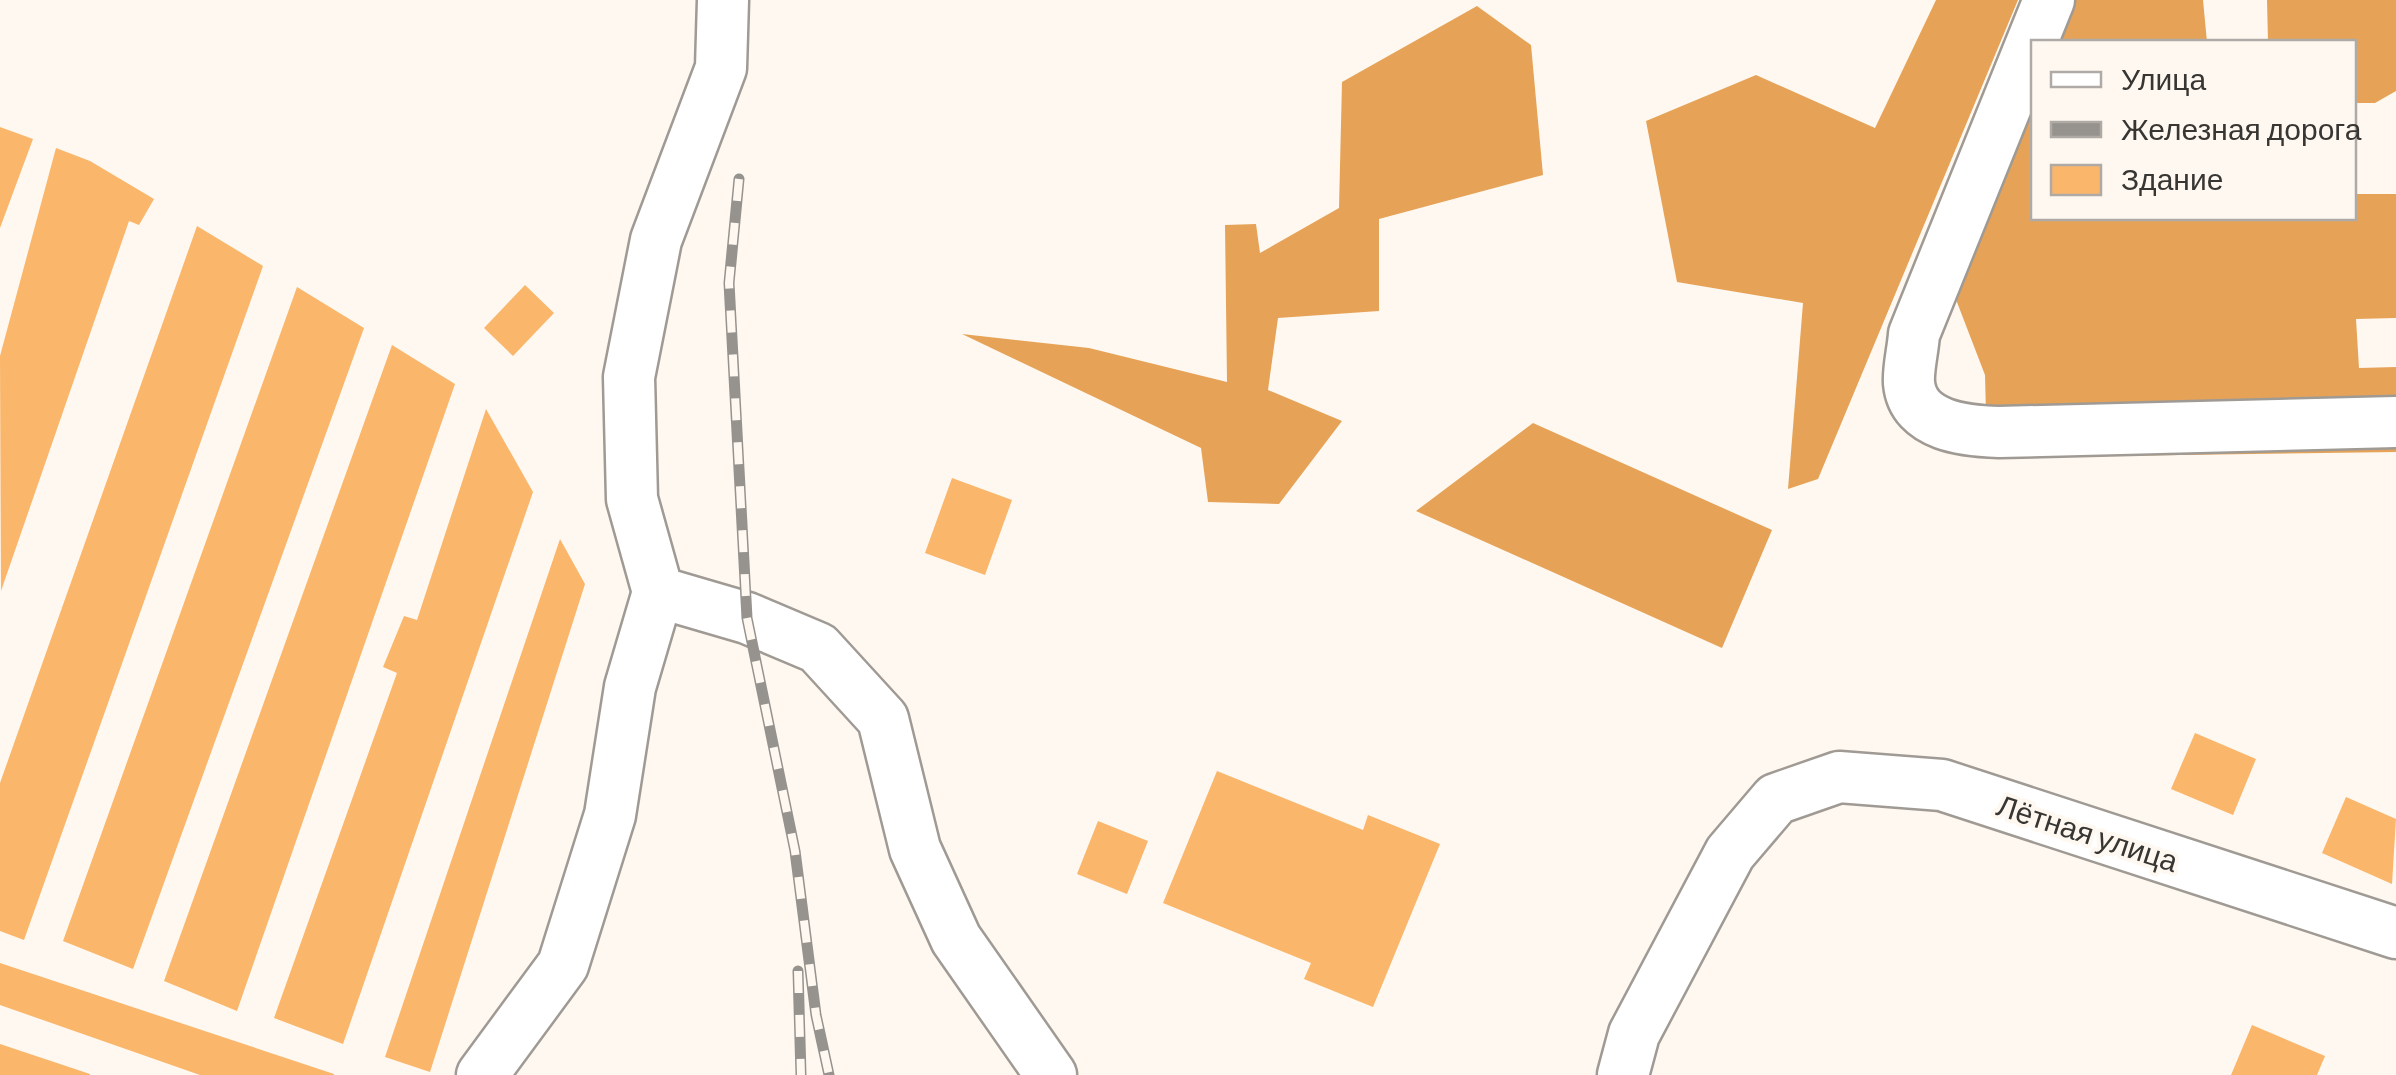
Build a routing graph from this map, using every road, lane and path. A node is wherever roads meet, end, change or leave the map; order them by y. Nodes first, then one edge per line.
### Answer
1 (724, 0) edge
2 (2048, 0) edge
3 (2032, 40) edge
4 (2031, 42) edge
5 (2396, 422) edge
6 (658, 592) junction
7 (2396, 934) edge
8 (482, 1075) edge
9 (1051, 1075) edge
10 (1623, 1075) edge

1 - 6 street
2 - 3 street
4 - 5 street
6 - 8 street
6 - 9 street
7 - 10 street, Лётная улица

